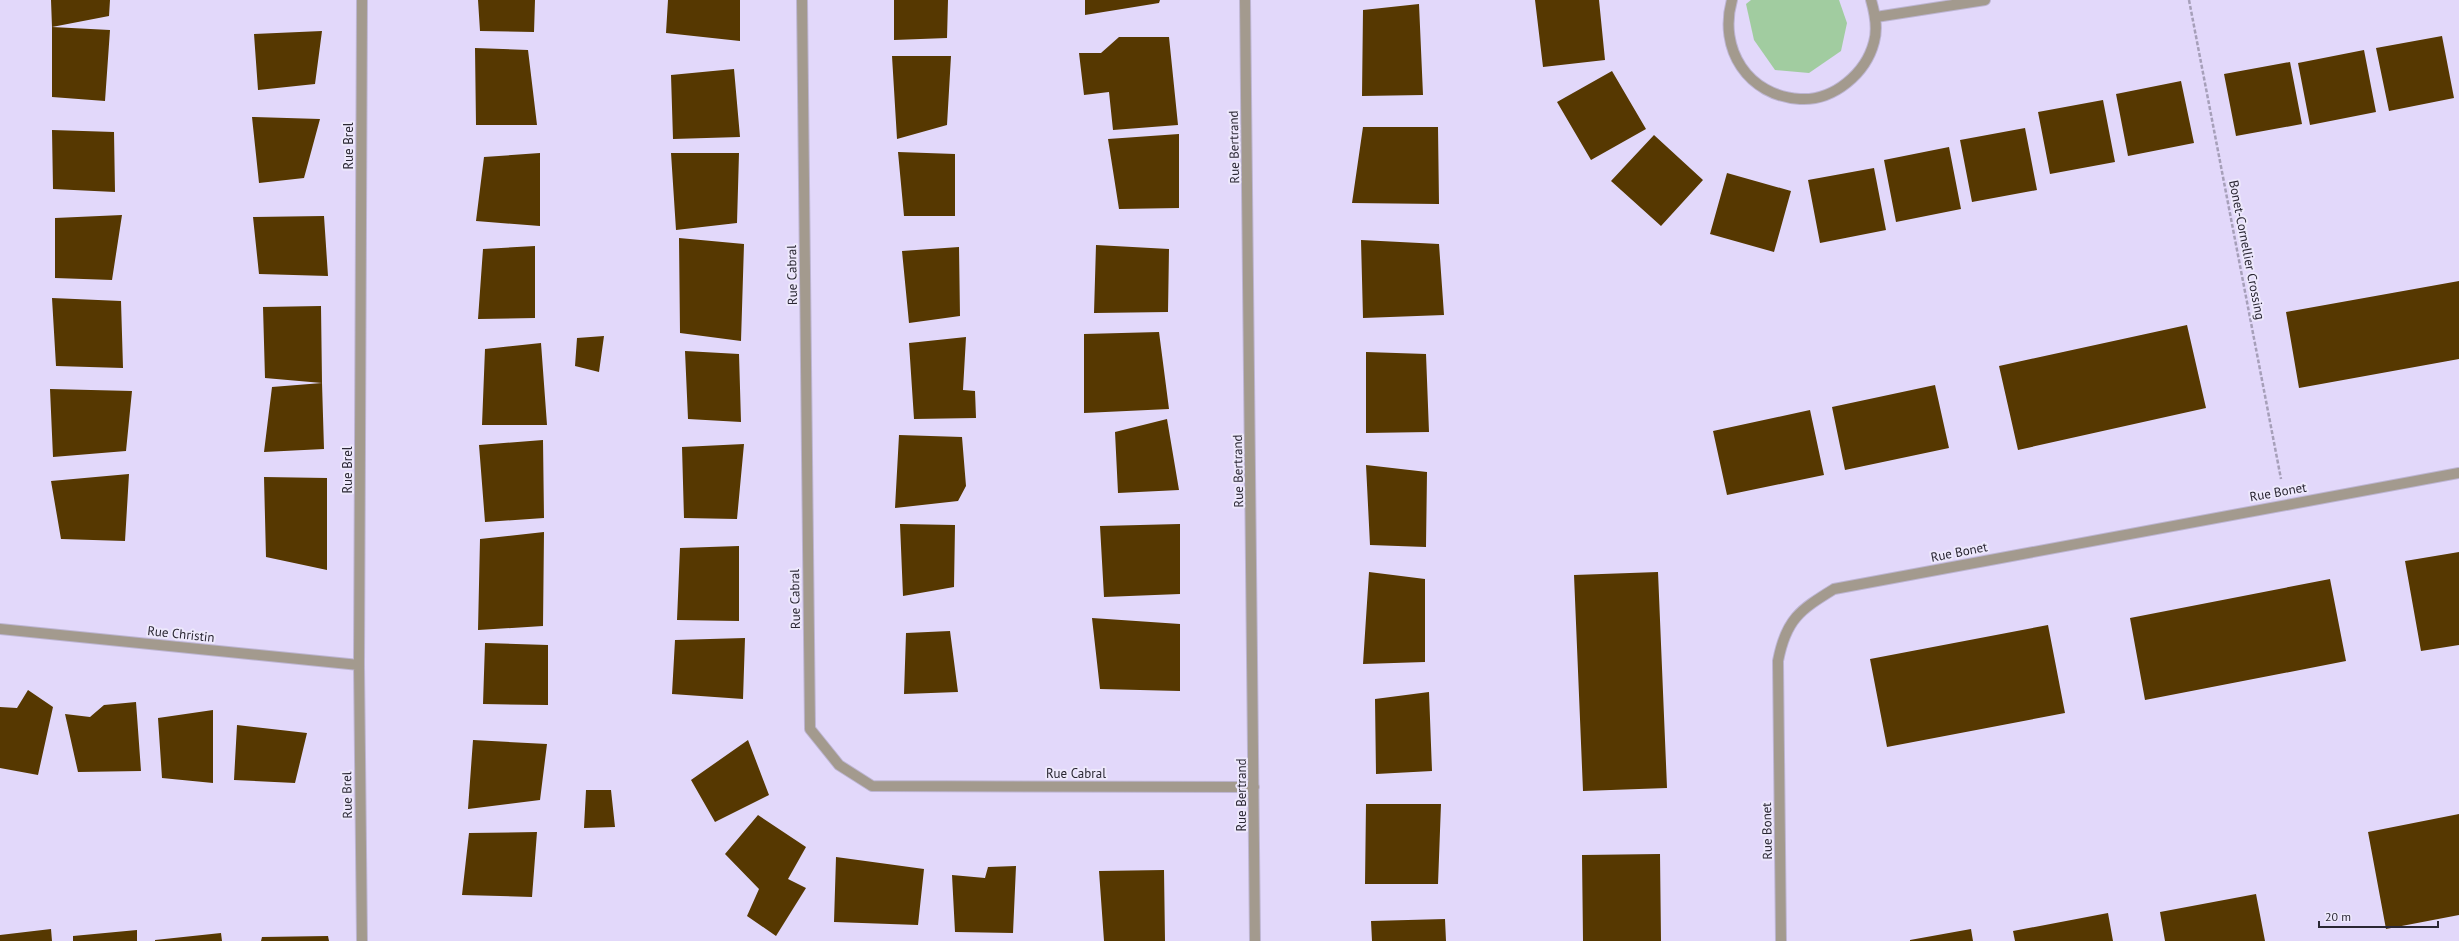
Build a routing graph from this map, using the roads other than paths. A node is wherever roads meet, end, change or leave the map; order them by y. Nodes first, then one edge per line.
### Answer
1 (362, 0) edge
2 (802, 0) edge
3 (1245, 0) edge
4 (1732, 0) edge
5 (1871, 0) edge
6 (1985, 0) edge
7 (1876, 17) junction
8 (2459, 473) edge
9 (0, 629) edge
10 (359, 665) junction
11 (1254, 787) junction
12 (362, 941) edge
13 (1255, 941) edge
14 (1781, 941) edge

1 - 10 street, Rue Brel
2 - 11 street, Rue Cabral
3 - 11 street, Rue Bertrand
4 - 7 street
5 - 7 street
6 - 7 street
8 - 14 street, Rue Bonet
9 - 10 street, Rue Christin
10 - 12 street, Rue Brel
11 - 13 street, Rue Bertrand

